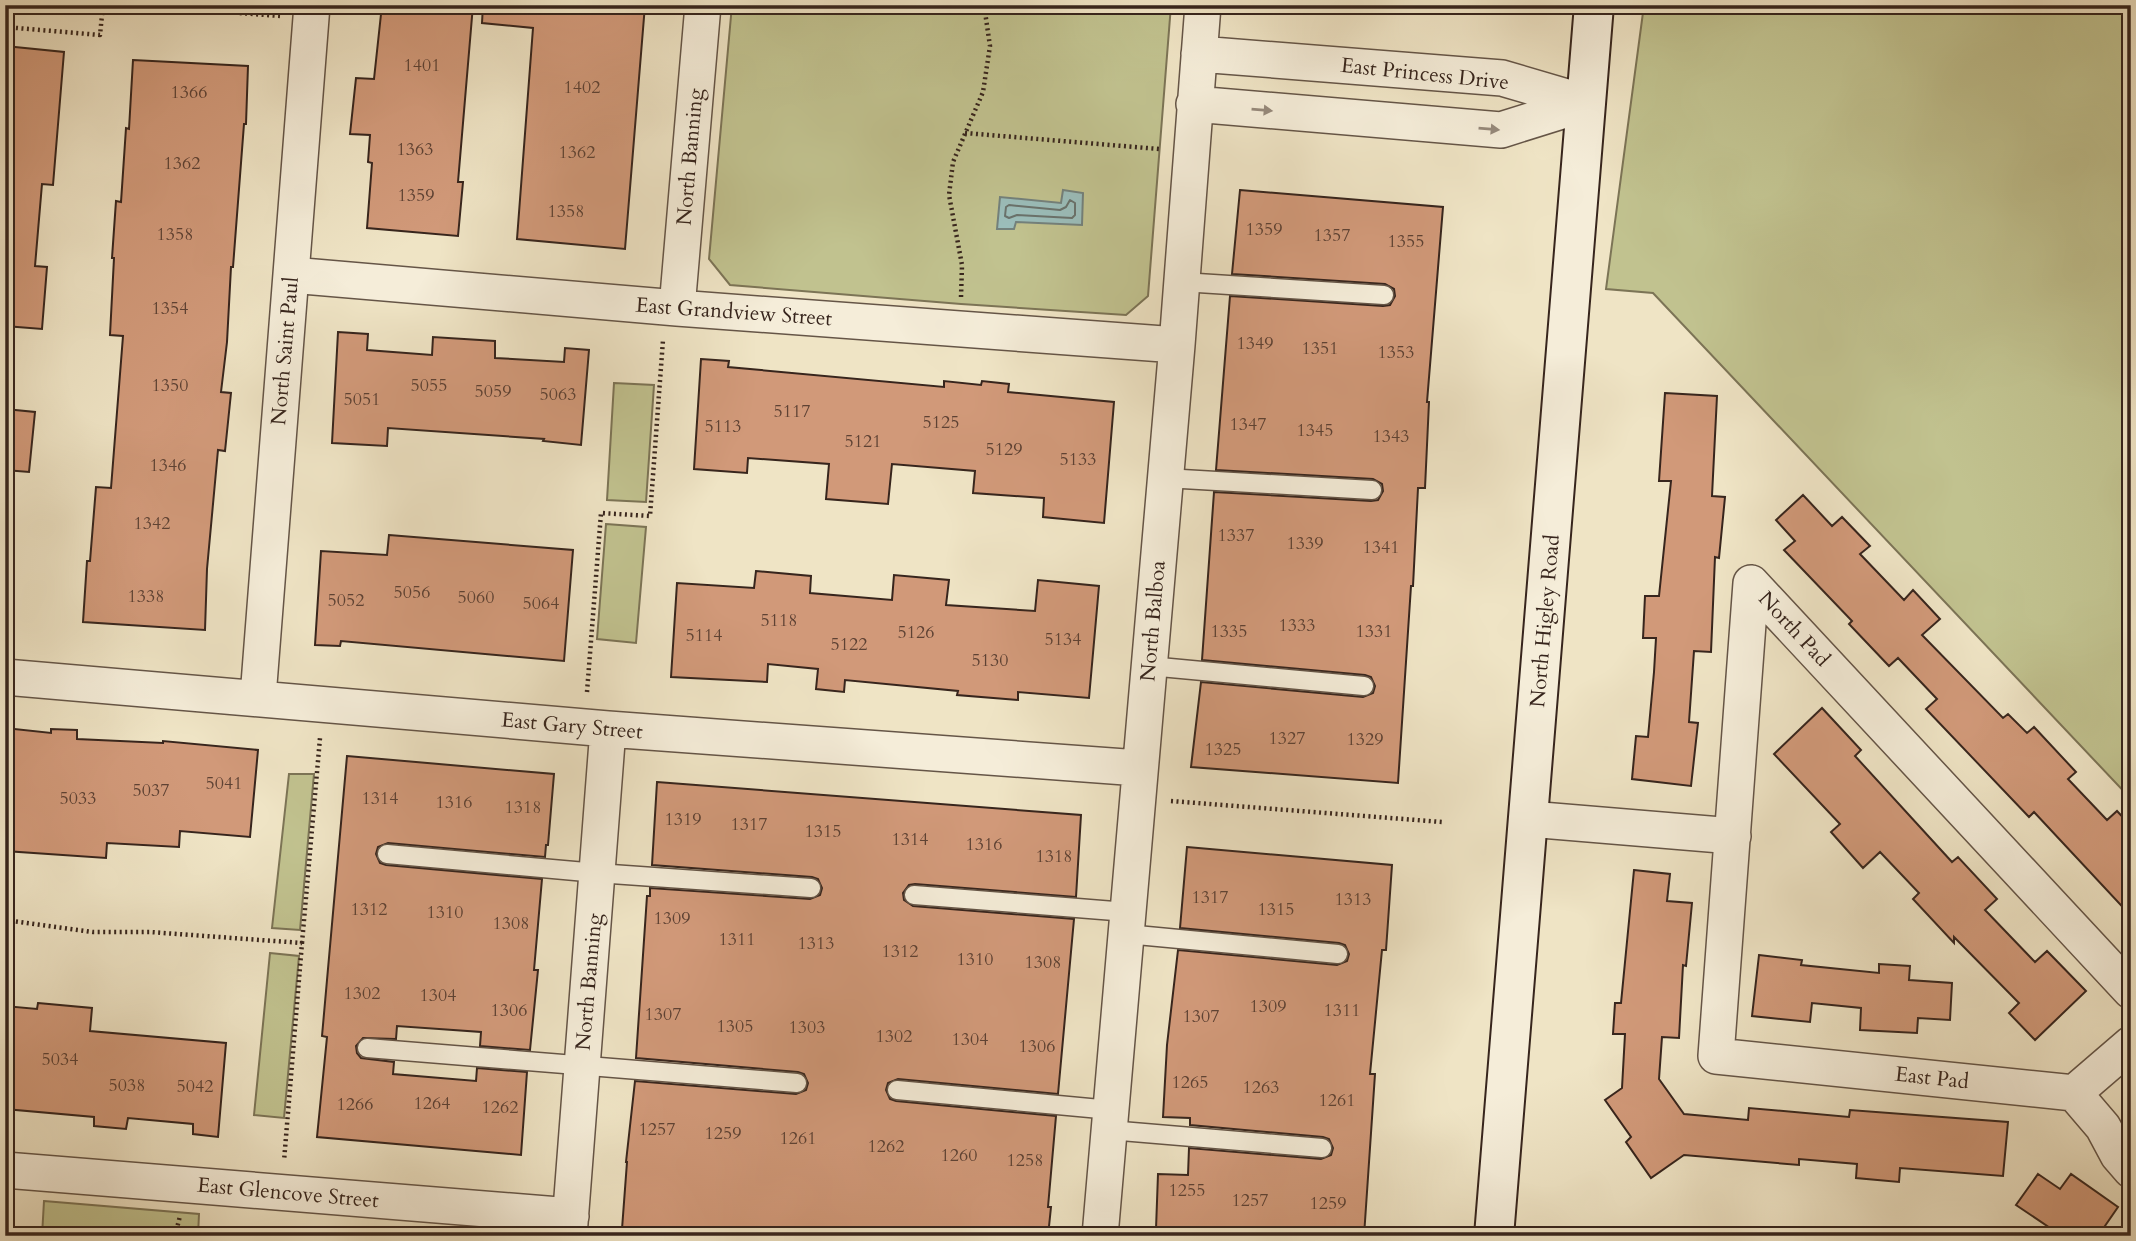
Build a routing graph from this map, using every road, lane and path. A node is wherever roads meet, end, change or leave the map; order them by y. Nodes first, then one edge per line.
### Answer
1 (103, 5) edge
2 (130, 5) edge
3 (703, 5) edge
4 (984, 5) edge
5 (1203, 5) edge
6 (1594, 5) edge
7 (298, 11) edge
8 (5, 27) edge
9 (1199, 54) junction
10 (1587, 103) junction
11 (1194, 104) junction
12 (965, 133) junction
13 (1163, 149) dead end
14 (291, 275) junction
15 (1182, 282) junction
16 (1384, 295) dead end
17 (961, 304) dead end
18 (671, 321) junction
19 (1177, 345) junction
20 (1165, 478) junction
21 (1372, 490) dead end
22 (1149, 666) junction
23 (5, 677) edge
24 (1364, 686) dead end
25 (587, 692) dead end
26 (258, 697) junction
27 (321, 727) dead end
28 (608, 729) junction
29 (1139, 768) junction
30 (1164, 800) dead end
31 (1529, 820) junction
32 (1442, 822) dead end
33 (1733, 836) junction
34 (387, 854) dead end
35 (597, 873) junction
36 (811, 888) dead end
37 (914, 895) dead end
38 (5, 920) edge
39 (1127, 923) junction
40 (302, 943) junction
41 (1338, 954) dead end
42 (2131, 991) edge
43 (2131, 1044) edge
44 (367, 1048) dead end
45 (1716, 1056) joint
46 (582, 1067) junction
47 (797, 1083) dead end
48 (897, 1090) dead end
49 (2074, 1093) junction
50 (1110, 1120) junction
51 (1322, 1148) dead end
52 (284, 1165) dead end
53 (5, 1170) edge
54 (2131, 1170) edge
55 (181, 1211) dead end
56 (570, 1226) edge
57 (174, 1236) edge
58 (1100, 1236) edge
59 (1494, 1236) edge

1 - 8 path
2 - 7 path
3 - 18 street, North Banning
4 - 12 path
5 - 9 street, North Balboa
6 - 10 main road, North Higley Road
7 - 14 street, North Saint Paul
9 - 10 street, East Princess Drive
9 - 11 street, North Balboa
11 -> 10 street, East Princess Drive
10 - 31 main road, North Higley Road
11 - 15 street, North Balboa
12 - 13 path
12 - 17 path
14 - 18 street, East Grandview Street
14 - 26 street, North Saint Paul
15 - 16 lane
15 - 19 street, North Balboa
18 - 19 street, East Grandview Street
18 - 25 path
19 - 20 street, North Balboa
20 - 21 lane
20 - 22 street, North Balboa
22 - 24 lane
22 - 29 street, North Balboa
23 - 26 street, East Gary Street
26 - 28 street, East Gary Street
27 - 40 path
28 - 29 street, East Gary Street
28 - 35 street, North Banning
29 - 39 street, North Balboa
30 - 32 path
31 - 33 street
31 - 59 main road, North Higley Road
33 - 42 street, North Pad
33 - 45 street, North Pad
34 - 35 lane
35 - 36 lane
35 - 46 street, North Banning
37 - 39 lane
38 - 40 path
39 - 41 lane
39 - 50 street, North Balboa
40 - 52 path
43 - 49 street
44 - 46 lane
45 - 49 street, East Pad
46 - 47 lane
46 - 56 street, North Banning
48 - 50 lane
49 - 54 street
50 - 51 lane
50 - 58 street, North Balboa
53 - 56 street, East Glencove Street
55 - 57 path

